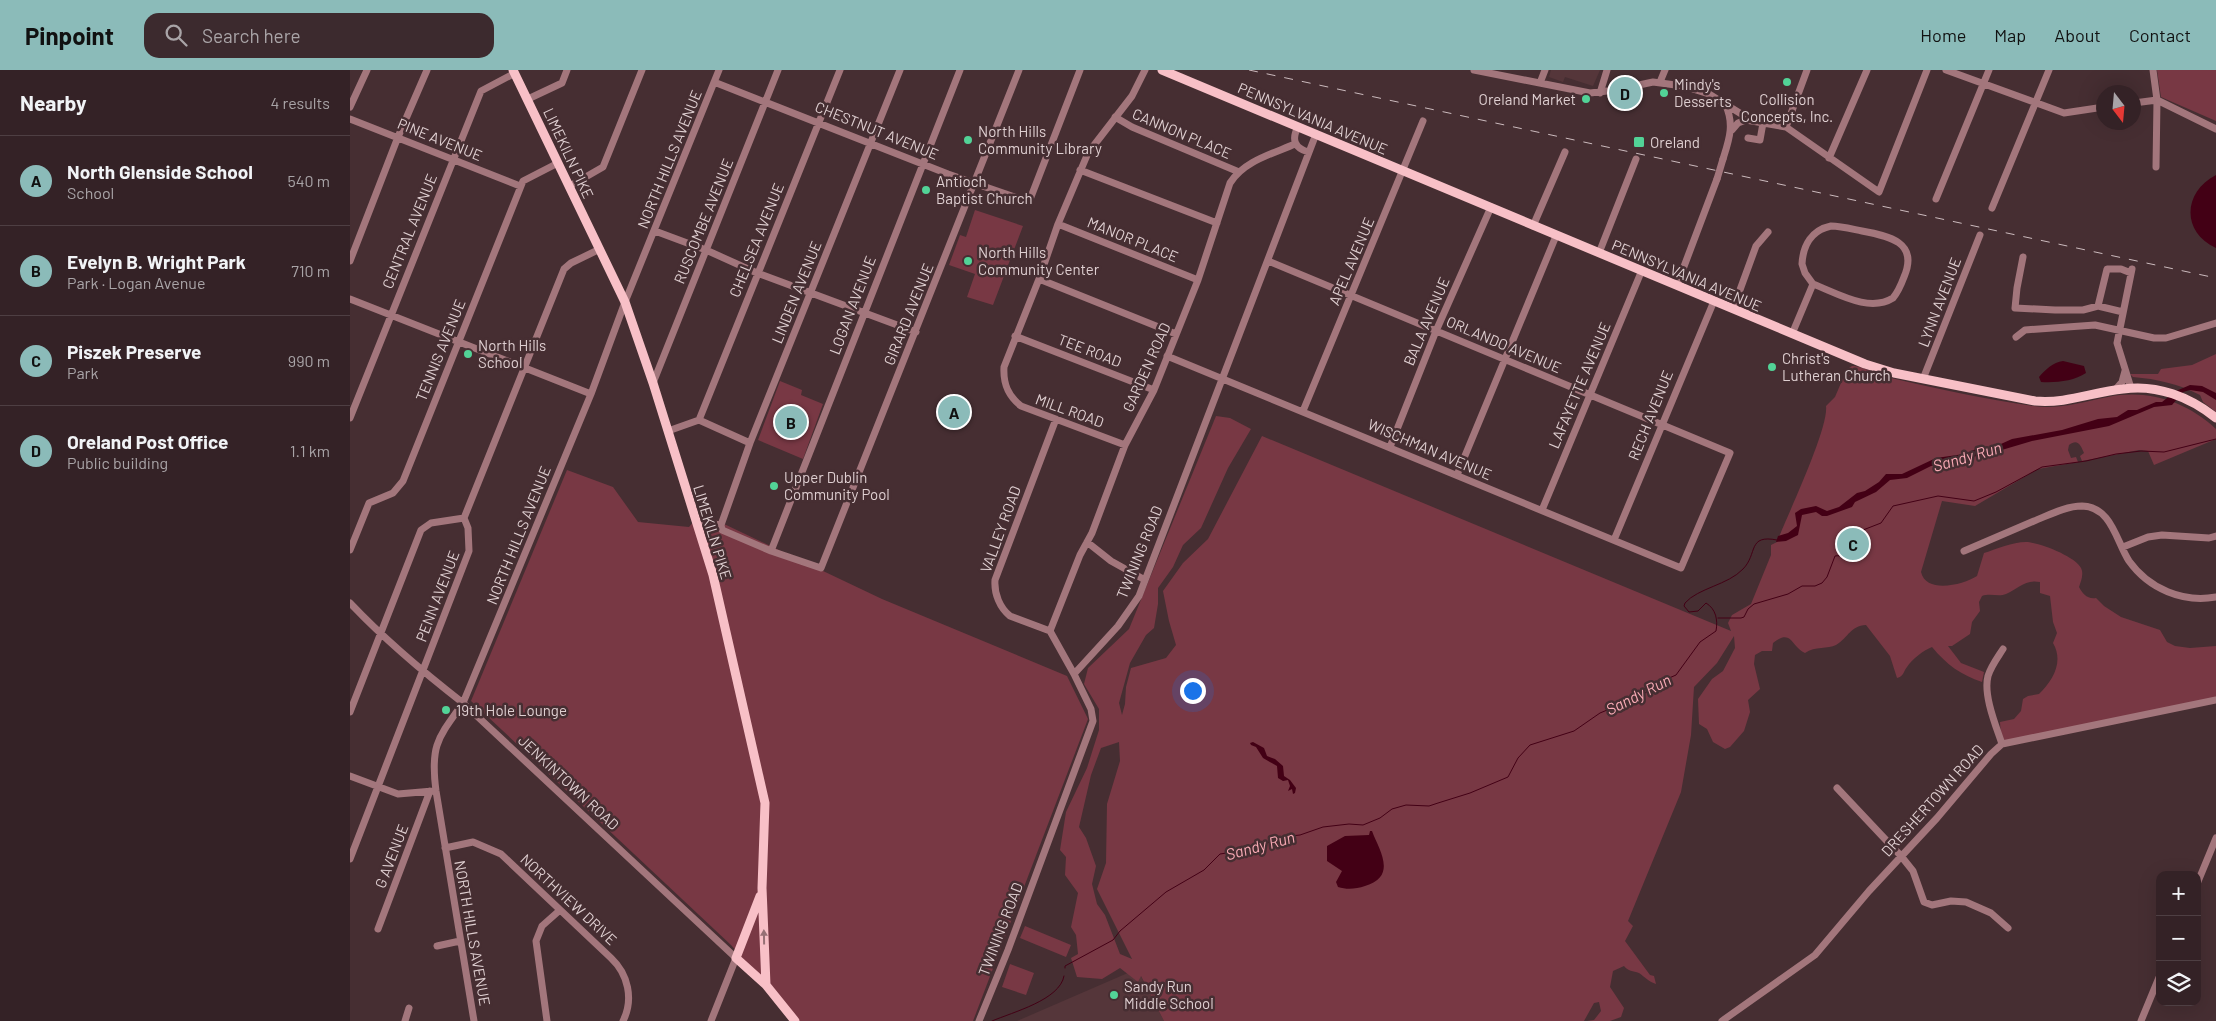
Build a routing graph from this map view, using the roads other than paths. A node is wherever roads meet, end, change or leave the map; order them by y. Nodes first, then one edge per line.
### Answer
1 (367, 70) edge
2 (427, 70) edge
3 (567, 70) edge
4 (642, 70) edge
5 (719, 70) edge
6 (778, 70) edge
7 (840, 70) edge
8 (900, 70) edge
9 (960, 70) edge
10 (1019, 70) edge
11 (1080, 70) edge
12 (1145, 70) edge
13 (1162, 70) edge
14 (1475, 70) edge
15 (1545, 70) edge
16 (1607, 70) edge
17 (1665, 70) edge
18 (1807, 70) edge
19 (1867, 70) edge
20 (1927, 70) edge
21 (1946, 70) edge
22 (1989, 70) edge
23 (2049, 70) edge
24 (2153, 70) edge
25 (514, 72) edge
26 (714, 82) junction
27 (1660, 82) junction
28 (1540, 83) junction
29 (1983, 84) junction
30 (1600, 93) junction
31 (528, 99) junction
32 (2157, 100) junction
33 (766, 102) junction
34 (2035, 103) junction
35 (2141, 103) edge
36 (1725, 104) junction
37 (350, 107) edge
38 (2096, 108) edge
39 (1115, 117) junction
40 (350, 119) edge
41 (1423, 121) dead end
42 (1752, 121) junction
43 (820, 122) junction
44 (1763, 123) junction
45 (1298, 127) junction
46 (1786, 127) junction
47 (2216, 129) edge
48 (1732, 130) junction
49 (1316, 134) junction
50 (398, 137) junction
51 (1748, 138) dead end
52 (871, 142) junction
53 (1296, 144) junction
54 (1308, 152) junction
55 (1565, 152) dead end
56 (1829, 158) junction
57 (1636, 159) dead end
58 (453, 160) junction
59 (558, 163) junction
60 (923, 164) junction
61 (2156, 167) dead end
62 (1080, 170) junction
63 (1403, 171) junction
64 (1239, 172) junction
65 (975, 184) junction
66 (520, 186) junction
67 (570, 186) junction
68 (1936, 199) dead end
69 (1491, 206) junction
70 (1992, 208) dead end
71 (1216, 223) junction
72 (1058, 224) junction
73 (1533, 226) junction
74 (655, 231) junction
75 (1768, 232) dead end
76 (1980, 235) dead end
77 (1556, 236) junction
78 (600, 249) junction
79 (706, 250) junction
80 (1599, 252) junction
81 (2023, 257) dead end
82 (350, 261) edge
83 (1268, 261) junction
84 (1642, 270) junction
85 (757, 273) junction
86 (1039, 279) junction
87 (1198, 280) junction
88 (1813, 284) junction
89 (1677, 285) junction
90 (811, 292) junction
91 (1351, 295) junction
92 (350, 299) edge
93 (1714, 301) junction
94 (625, 302) junction
95 (2098, 306) junction
96 (1733, 309) junction
97 (2123, 312) junction
98 (863, 313) junction
99 (391, 315) junction
100 (2216, 323) edge
101 (2119, 330) junction
102 (1436, 331) junction
103 (916, 332) junction
104 (1176, 334) junction
105 (1792, 334) junction
106 (1015, 336) junction
107 (2016, 337) dead end
108 (458, 341) junction
109 (1167, 356) junction
110 (1504, 359) junction
111 (524, 368) junction
112 (2125, 371) junction
113 (1223, 378) junction
114 (1923, 379) junction
115 (653, 383) junction
116 (2130, 388) junction
117 (1154, 390) junction
118 (2115, 390) junction
119 (591, 394) junction
120 (1590, 395) junction
121 (1303, 411) junction
122 (350, 418) edge
123 (2216, 418) edge
124 (1056, 419) junction
125 (699, 420) junction
126 (1660, 426) junction
127 (668, 431) junction
128 (750, 443) junction
129 (1125, 445) junction
130 (1390, 447) junction
131 (1457, 475) junction
132 (1542, 510) junction
133 (464, 518) junction
134 (696, 522) junction
135 (721, 525) junction
136 (2216, 536) edge
137 (1614, 540) junction
138 (1087, 542) junction
139 (2123, 547) junction
140 (350, 550) edge
141 (1964, 550) dead end
142 (771, 551) junction
143 (1681, 568) joint
144 (1145, 580) junction
145 (2216, 597) edge
146 (350, 603) edge
147 (1050, 631) junction
148 (380, 634) junction
149 (2003, 649) dead end
150 (423, 672) junction
151 (1074, 674) junction
152 (2216, 700) edge
153 (463, 703) junction
154 (350, 712) edge
155 (2002, 744) junction
156 (350, 776) edge
157 (378, 787) junction
158 (1836, 788) dead end
159 (433, 791) junction
160 (2216, 841) edge
161 (445, 848) junction
162 (1901, 856) junction
163 (350, 859) edge
164 (2201, 875) edge
165 (762, 888) junction
166 (560, 910) junction
167 (2008, 928) dead end
168 (378, 929) dead end
169 (460, 942) junction
170 (437, 946) dead end
171 (736, 958) junction
172 (766, 985) junction
173 (2156, 985) edge
174 (409, 1008) dead end
175 (979, 1020) edge
176 (405, 1021) edge
177 (474, 1021) edge
178 (547, 1021) edge
179 (623, 1021) edge
180 (710, 1021) edge
181 (795, 1021) edge
182 (1722, 1021) edge
183 (2141, 1021) edge

1 - 37 street
2 - 50 street
3 - 31 street
4 - 67 street
5 - 26 street, NORTH HILLS AVENUE
6 - 33 street, RUSCOMBE AVENUE
7 - 43 street, CHELSEA AVENUE
8 - 52 street, LINDEN AVENUE
9 - 60 street, LOGAN AVENUE
10 - 65 street, GIRARD AVENUE
11 - 65 street, CHESTNUT AVENUE
12 - 39 street, MILL ROAD
13 - 45 main road, PENNSYLVANIA AVENUE
14 - 28 street
15 - 28 street
16 - 30 street
17 - 27 street
18 - 46 street
19 - 56 street
20 - 56 street
21 - 29 street
22 - 29 street
23 - 34 street
24 - 32 street
25 - 31 main road, LIMEKILN PIKE
25 - 58 street, CENTRAL AVENUE
26 - 33 street, CHESTNUT AVENUE
26 - 74 street, NORTH HILLS AVENUE
27 - 30 street
27 - 36 street
28 - 30 street
29 - 34 street
29 - 68 street
31 - 59 main road, LIMEKILN PIKE
32 - 35 street
32 - 47 street
32 - 61 street
33 - 43 street, CHESTNUT AVENUE
33 - 79 street, RUSCOMBE AVENUE
34 - 38 street
34 - 70 street
36 - 42 street
36 - 48 street
39 - 62 street, MILL ROAD
39 - 64 street, CANNON PLACE
40 - 50 street, PINE AVENUE
41 - 63 street, APEL AVENUE
42 - 44 street
42 - 48 street
43 - 52 street, CHESTNUT AVENUE
43 - 85 street, CHELSEA AVENUE
44 - 46 street
44 - 51 street
45 - 49 main road, PENNSYLVANIA AVENUE
45 - 53 street
46 - 56 street
48 - 89 street, bridge
49 - 54 street, TWINING ROAD
49 - 63 main road, PENNSYLVANIA AVENUE
50 - 58 street, PINE AVENUE
50 - 82 street
52 - 60 street, CHESTNUT AVENUE
52 - 90 street, LINDEN AVENUE
53 - 54 street
53 - 64 street, GARDEN ROAD
54 - 83 street, TWINING ROAD
55 - 73 street
57 - 80 street
58 - 66 street, PINE AVENUE
58 - 99 street, CENTRAL AVENUE
59 - 66 street
59 - 67 main road, LIMEKILN PIKE
60 - 65 street, CHESTNUT AVENUE
60 - 98 street, LOGAN AVENUE
62 - 71 street
62 - 72 street, MILL ROAD
63 - 69 main road, PENNSYLVANIA AVENUE
63 - 91 street, APEL AVENUE
64 - 71 street, GARDEN ROAD
65 - 103 street, GIRARD AVENUE
66 - 108 street, TENNIS AVENUE
67 - 78 main road, LIMEKILN PIKE
69 - 73 main road, PENNSYLVANIA AVENUE
69 - 102 street, BALA AVENUE
71 - 87 street, GARDEN ROAD
72 - 86 street, MILL ROAD
72 - 87 street, MANOR PLACE
73 - 77 main road, PENNSYLVANIA AVENUE
74 - 79 street
74 - 94 street, NORTH HILLS AVENUE
75 - 96 street
76 - 114 street, LYNN AVENUE
77 - 80 main road, PENNSYLVANIA AVENUE
77 - 110 street
78 - 94 main road, LIMEKILN PIKE
78 - 111 street
79 - 85 street
79 - 115 street, RUSCOMBE AVENUE
80 - 84 main road, PENNSYLVANIA AVENUE
81 - 95 street
83 - 91 street, ORLANDO AVENUE
83 - 113 street, TWINING ROAD
84 - 89 main road, PENNSYLVANIA AVENUE
84 - 120 street, LAFAYETTE AVENUE
85 - 90 street
85 - 125 street, CHELSEA AVENUE
86 - 104 street
86 - 106 street, MILL ROAD
87 - 104 street, GARDEN ROAD
88 - 88 street
88 - 105 street
89 - 93 main road, PENNSYLVANIA AVENUE
90 - 98 street
90 - 128 street, LINDEN AVENUE
91 - 102 street, ORLANDO AVENUE
91 - 121 street, APEL AVENUE
92 - 99 street
93 - 96 main road, PENNSYLVANIA AVENUE
93 - 126 street, RECH AVENUE
94 - 115 main road, LIMEKILN PIKE
94 - 119 street, NORTH HILLS AVENUE
95 - 97 street
95 - 97 street
96 - 105 main road, PENNSYLVANIA AVENUE
97 - 101 street
98 - 103 street
98 - 142 street, LOGAN AVENUE
99 - 108 street
99 - 122 street, CENTRAL AVENUE
100 - 101 street
101 - 107 street
101 - 112 street
102 - 110 street, ORLANDO AVENUE
102 - 130 street, BALA AVENUE
103 - 142 street, GIRARD AVENUE
104 - 109 street, GARDEN ROAD
105 - 114 main road, PENNSYLVANIA AVENUE
106 - 117 street, TEE ROAD
106 - 124 street, MILL ROAD
108 - 111 street
108 - 140 street, TENNIS AVENUE
109 - 113 street, WISCHMAN AVENUE
109 - 117 street, GARDEN ROAD
110 - 120 street, ORLANDO AVENUE
110 - 131 street
111 - 119 street
111 - 133 street
112 - 116 street
112 - 118 street
113 - 121 street, WISCHMAN AVENUE
113 - 144 street, TWINING ROAD
114 - 118 main road, PENNSYLVANIA AVENUE
115 - 127 main road, LIMEKILN PIKE
116 - 118 main road, PENNSYLVANIA AVENUE
116 - 123 main road, PENNSYLVANIA AVENUE
117 - 129 street, GARDEN ROAD
119 - 153 street, NORTH HILLS AVENUE
120 - 126 street, ORLANDO AVENUE
120 - 132 street, LAFAYETTE AVENUE
121 - 130 street, WISCHMAN AVENUE
124 - 129 street, MILL ROAD
124 - 147 street, VALLEY ROAD
125 - 127 street
125 - 128 street
126 - 137 street, RECH AVENUE
126 - 143 street, ORLANDO AVENUE
127 - 134 main road, LIMEKILN PIKE
128 - 135 street, LINDEN AVENUE
129 - 138 street, GARDEN ROAD
130 - 131 street, WISCHMAN AVENUE
131 - 132 street, WISCHMAN AVENUE
132 - 137 street, WISCHMAN AVENUE
133 - 148 street
133 - 150 street, PENN AVENUE
134 - 135 street
134 - 165 main road, LIMEKILN PIKE
135 - 142 street
136 - 139 street
137 - 143 street, WISCHMAN AVENUE
138 - 144 street
138 - 147 street, GARDEN ROAD
139 - 141 street
139 - 145 street
144 - 151 street, TWINING ROAD
146 - 148 street, JENKINTOWN ROAD
147 - 151 street
148 - 150 street, JENKINTOWN ROAD
148 - 154 street
149 - 155 street
150 - 153 street, JENKINTOWN ROAD
150 - 157 street, PENN AVENUE
151 - 175 street, TWINING ROAD
152 - 155 street, DRESHERTOWN ROAD
153 - 159 street, NORTH HILLS AVENUE
153 - 171 street, JENKINTOWN ROAD
155 - 162 street, DRESHERTOWN ROAD
156 - 157 street
157 - 159 street
157 - 163 street, PENN AVENUE
158 - 162 street
159 - 161 street, NORTH HILLS AVENUE
159 - 168 street, G AVENUE
160 - 164 street
161 - 166 street, NORTHVIEW DRIVE
161 - 169 street, NORTH HILLS AVENUE
162 - 167 street
162 - 182 street, DRESHERTOWN ROAD
165 - 171 main road
172 -> 165 main road, LIMEKILN PIKE
166 - 178 street
166 - 179 street, NORTHVIEW DRIVE
169 - 170 street
169 - 177 street, NORTH HILLS AVENUE
171 - 172 main road, JENKINTOWN ROAD
171 - 180 street
172 - 181 main road
173 - 183 street
174 - 176 street

